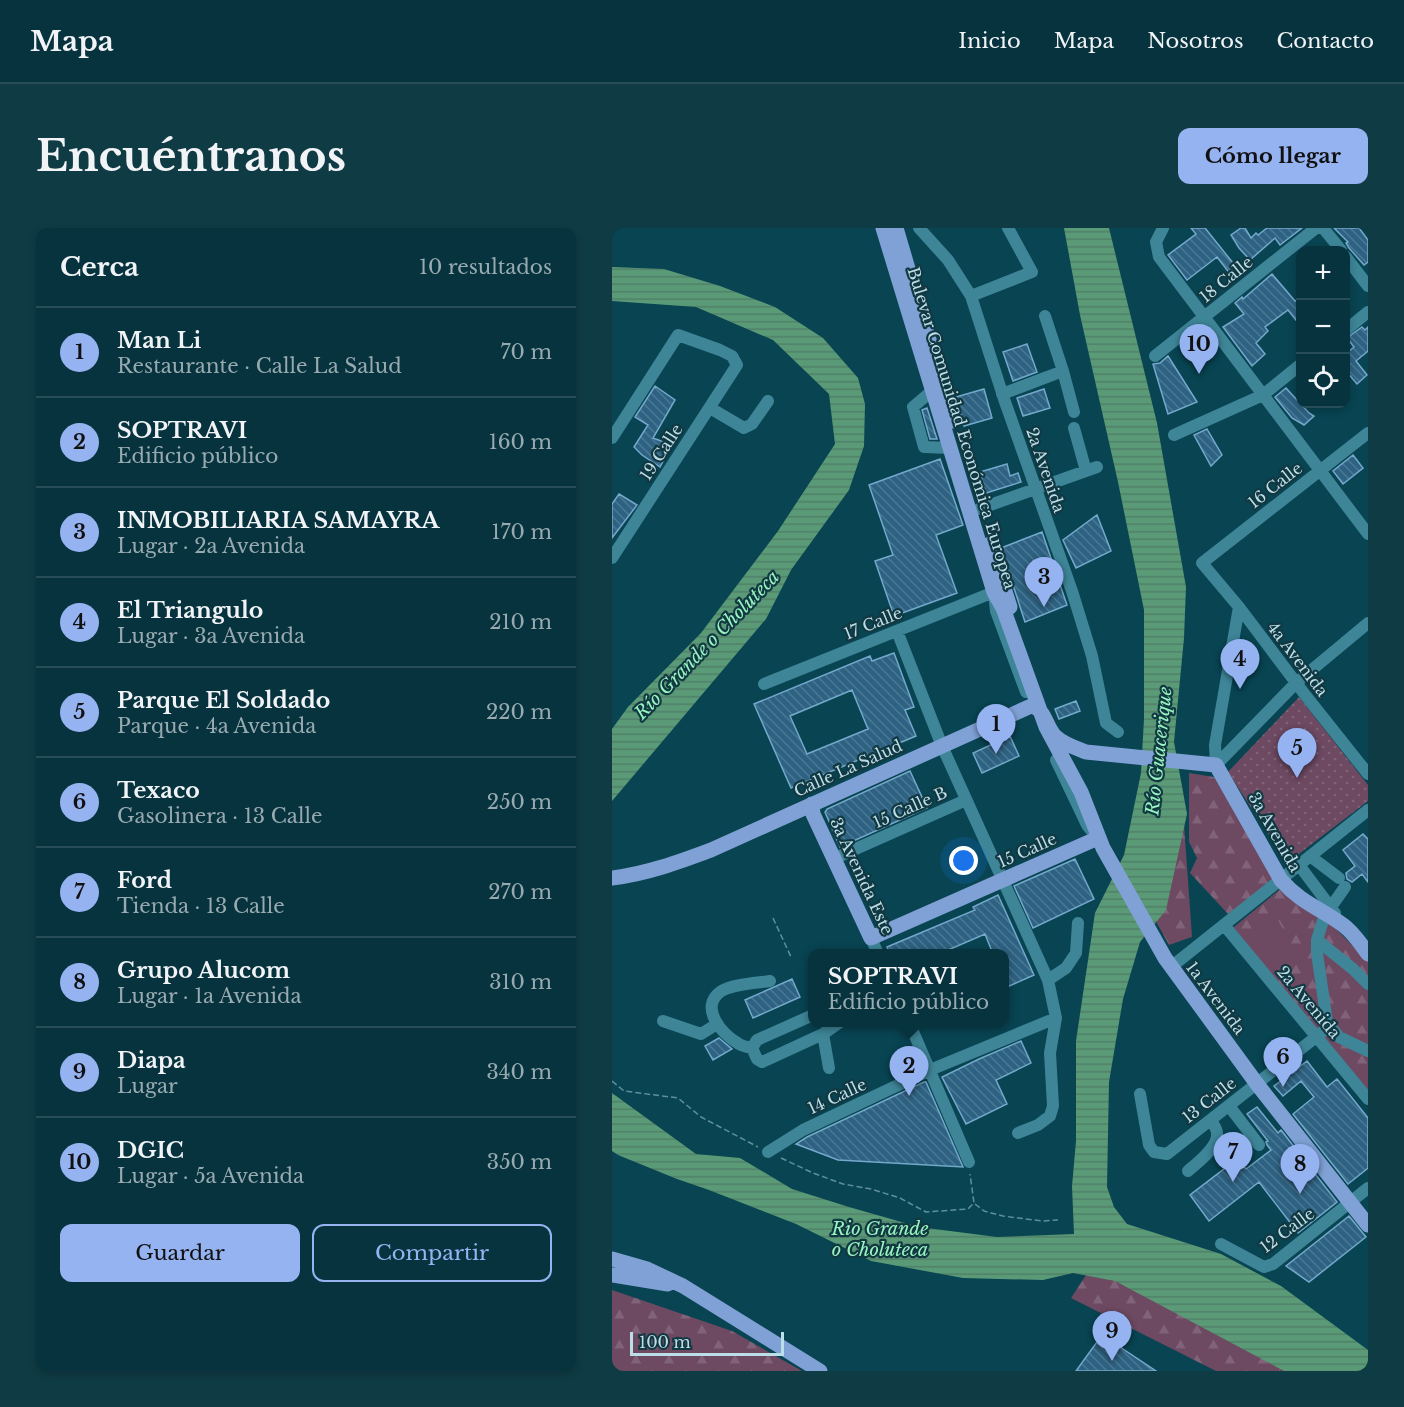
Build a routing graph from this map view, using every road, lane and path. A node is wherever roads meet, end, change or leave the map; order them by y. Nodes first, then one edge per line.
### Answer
1 (883, 228) edge
2 (896, 228) edge
3 (920, 228) edge
4 (1008, 228) edge
5 (1163, 228) edge
6 (1316, 228) edge
7 (1323, 228) edge
8 (1338, 246) edge
9 (1350, 262) edge
10 (1368, 286) edge
11 (970, 296) junction
12 (1368, 312) edge
13 (1045, 316) dead end
14 (1204, 317) junction
15 (1350, 327) edge
16 (1155, 356) dead end
17 (1296, 368) edge
18 (1064, 371) junction
19 (933, 390) junction
20 (1002, 394) junction
21 (1263, 395) junction
22 (768, 401) dead end
23 (710, 408) junction
24 (1074, 412) dead end
25 (1074, 428) dead end
26 (1368, 433) edge
27 (1174, 435) dead end
28 (612, 438) edge
29 (950, 448) junction
30 (1319, 471) junction
31 (1036, 489) junction
32 (979, 509) junction
33 (1368, 534) edge
34 (612, 558) edge
35 (1202, 563) joint
36 (994, 592) junction
37 (1239, 607) junction
38 (1368, 622) edge
39 (897, 631) junction
40 (1296, 683) junction
41 (764, 684) dead end
42 (1031, 706) junction
43 (1118, 732) dead end
44 (942, 746) junction
45 (1071, 746) junction
46 (1208, 764) junction
47 (1368, 774) edge
48 (966, 800) junction
49 (810, 809) junction
50 (1368, 810) edge
51 (1100, 843) junction
52 (1310, 856) junction
53 (833, 859) junction
54 (1299, 865) junction
55 (612, 879) edge
56 (1281, 880) junction
57 (1002, 881) junction
58 (1312, 882) junction
59 (1342, 883) junction
60 (1328, 910) junction
61 (774, 918) dead end
62 (1078, 923) dead end
63 (1224, 926) junction
64 (871, 938) junction
65 (1317, 940) junction
66 (876, 949) edge
67 (1368, 954) edge
68 (791, 957) dead end
69 (1168, 962) junction
70 (1048, 980) junction
71 (770, 981) dead end
72 (1368, 984) edge
73 (808, 1017) edge
74 (1056, 1018) junction
75 (663, 1021) dead end
76 (717, 1024) junction
77 (1330, 1026) junction
78 (834, 1027) edge
79 (911, 1027) edge
80 (823, 1034) junction
81 (1316, 1037) junction
82 (752, 1048) junction
83 (1368, 1051) edge
84 (829, 1068) dead end
85 (930, 1070) junction
86 (612, 1081) edge
87 (1257, 1084) junction
88 (1140, 1094) dead end
89 (1368, 1099) edge
90 (1229, 1106) junction
91 (1211, 1120) junction
92 (1018, 1133) dead end
93 (1259, 1145) dead end
94 (768, 1152) junction
95 (969, 1162) joint
96 (1188, 1171) dead end
97 (1368, 1188) edge
98 (1350, 1202) junction
99 (974, 1203) junction
100 (1058, 1220) dead end
101 (1368, 1225) edge
102 (1221, 1244) dead end
103 (614, 1268) edge
104 (683, 1286) junction
105 (820, 1371) edge

1 - 19 main road, Bulevar Comunidad Económica Europea
2 - 32 main road, Bulevar Comunidad Económica Europea
3 - 11 street, 2a Avenida
4 - 11 street
5 - 14 street
6 - 14 street, 18 Calle
7 - 8 street
9 - 10 street
11 - 20 street, 2a Avenida
12 - 15 street
13 - 18 street
14 - 16 street, 18 Calle
14 - 21 street
17 - 21 street
18 - 20 street
18 - 24 street
19 - 29 main road, Bulevar Comunidad Económica Europea
19 - 29 street
20 - 31 street, 2a Avenida
21 - 27 street
21 - 30 street
22 - 23 street
23 - 28 street, 19 Calle
23 - 34 street, 19 Calle
25 - 31 street
26 - 30 street, 16 Calle
29 - 36 main road, Bulevar Comunidad Económica Europea
30 - 33 street
30 - 35 street, 16 Calle
31 - 32 street
31 - 43 street, 2a Avenida
32 - 45 main road, Bulevar Comunidad Económica Europea
35 - 37 street, 4a Avenida
36 - 39 street, 17 Calle
36 - 42 street, Bulevar Comunidad Económica Europea
36 - 51 main road, 1a Avenida
37 - 40 street, 4a Avenida
37 - 46 street
38 - 40 street
39 - 41 street, 17 Calle
39 - 44 street
40 - 46 street
40 - 47 street, 4a Avenida
42 - 44 main road, Calle La Salud
42 - 45 main road
42 - 51 street, 1a Avenida
44 - 48 street
44 - 49 main road, Calle La Salud
45 - 46 main road
46 - 56 main road, 3a Avenida
48 - 53 street, 15 Calle B
48 - 57 street
49 - 53 main road, 3a Avenida Este
49 - 55 main road, Calle La Salud
50 - 52 street
51 - 57 main road, 15 Calle
51 - 69 main road, 1a Avenida
52 - 54 street
52 - 59 street
53 - 64 main road, 3a Avenida Este
54 - 56 street
54 - 58 street
56 - 60 main road, 3a Avenida
56 - 63 street
57 - 64 main road, 15 Calle
57 - 70 street
58 - 59 street
58 - 60 street
59 - 60 street
60 - 65 street
60 - 67 main road, 3a Avenida
61 - 68 path
62 - 70 street
63 - 69 street
63 - 81 street, 2a Avenida
64 - 66 street, 3a Avenida Este
65 - 72 street
65 - 77 street
69 - 87 main road, 1a Avenida
70 - 74 street
71 - 76 street
73 - 82 street
74 - 85 street, 14 Calle
74 - 92 street
75 - 76 street
76 - 82 street
77 - 81 street, 13 Calle
77 - 83 street
78 - 80 street
79 - 85 street
80 - 82 street
80 - 84 street
81 - 87 street, 13 Calle
81 - 89 street, 2a Avenida
85 - 94 street, 14 Calle
85 - 95 street
86 - 94 path
87 - 90 street, 13 Calle
87 - 98 main road, 1a Avenida
88 - 91 street, 13 Calle
90 - 91 street, 13 Calle
90 - 93 street
91 - 96 street
94 - 99 path
95 - 99 path
97 - 98 street, 12 Calle
98 - 101 main road, 1a Avenida
98 - 102 street, 12 Calle
99 - 100 path
103 - 104 main road
103 - 104 main road
104 - 105 main road

